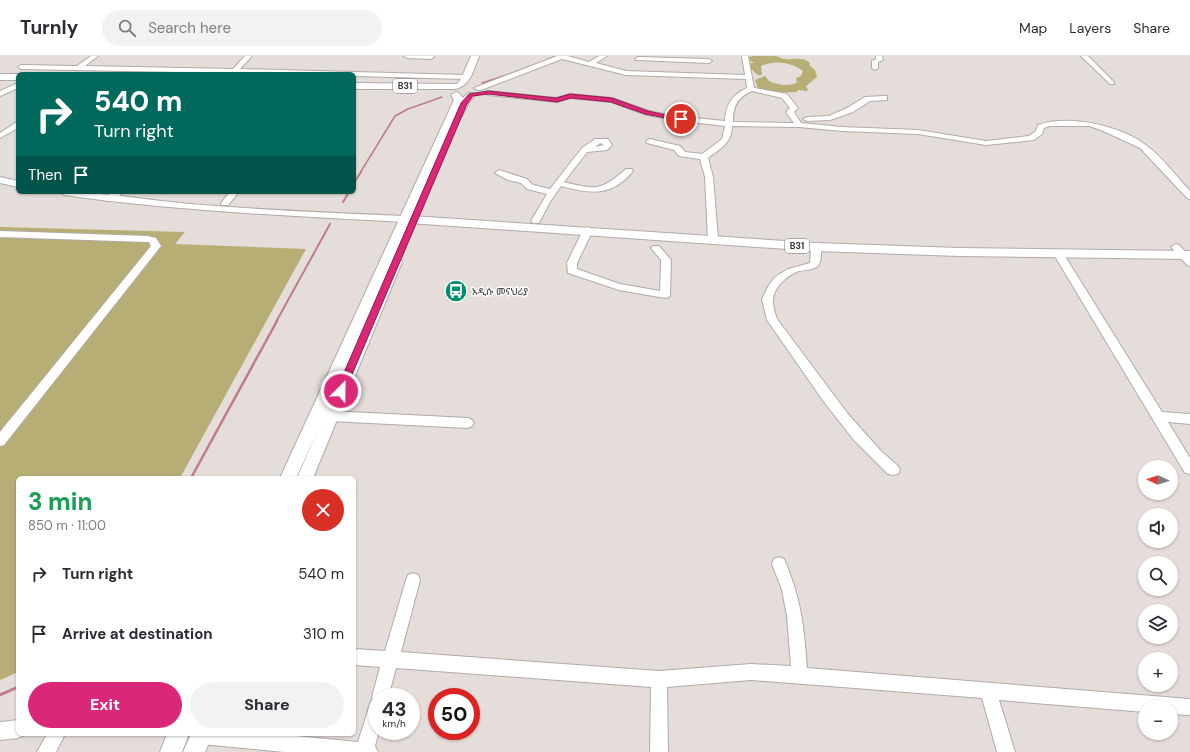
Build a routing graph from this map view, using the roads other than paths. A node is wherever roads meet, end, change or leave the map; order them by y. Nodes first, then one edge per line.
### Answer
1 (94, 56) edge
2 (249, 56) edge
3 (407, 56) edge
4 (475, 56) edge
5 (482, 56) edge
6 (562, 56) edge
7 (604, 56) edge
8 (745, 56) edge
9 (879, 56) edge
10 (1084, 56) edge
11 (640, 58) edge
12 (709, 59) edge
13 (428, 64) edge
14 (590, 64) junction
15 (21, 67) dead end
16 (625, 67) junction
17 (79, 68) junction
18 (875, 68) dead end
19 (74, 72) edge
20 (233, 72) edge
21 (711, 76) junction
22 (0, 77) edge
23 (16, 77) edge
24 (466, 77) junction
25 (750, 77) junction
26 (0, 81) edge
27 (16, 82) edge
28 (1112, 83) dead end
29 (16, 86) edge
30 (356, 86) edge
31 (751, 89) junction
32 (356, 90) edge
33 (456, 90) junction
34 (475, 90) junction
35 (0, 94) edge
36 (884, 98) dead end
37 (728, 124) junction
38 (798, 124) junction
39 (808, 125) junction
40 (16, 126) edge
41 (0, 136) edge
42 (650, 142) dead end
43 (585, 150) dead end
44 (704, 157) junction
45 (629, 171) dead end
46 (0, 173) edge
47 (499, 173) dead end
48 (16, 176) edge
49 (0, 180) edge
50 (16, 184) edge
51 (559, 184) junction
52 (551, 192) junction
53 (115, 194) edge
54 (233, 194) edge
55 (1190, 196) edge
56 (225, 203) junction
57 (411, 216) junction
58 (536, 221) junction
59 (588, 230) junction
60 (0, 234) edge
61 (712, 236) junction
62 (816, 247) junction
63 (656, 248) dead end
64 (1031, 249) junction
65 (1058, 253) junction
66 (1186, 253) edge
67 (330, 416) junction
68 (1159, 417) junction
69 (1190, 419) edge
70 (468, 423) dead end
71 (0, 441) edge
72 (1190, 468) edge
73 (893, 470) dead end
74 (289, 476) edge
75 (306, 476) edge
76 (779, 564) dead end
77 (413, 580) dead end
78 (356, 657) edge
79 (390, 660) junction
80 (800, 675) junction
81 (659, 679) junction
82 (382, 688) edge
83 (988, 691) junction
84 (1190, 707) edge
85 (16, 728) edge
86 (0, 731) edge
87 (55, 736) edge
88 (177, 736) edge
89 (368, 738) edge
90 (199, 740) edge
91 (268, 746) edge
92 (343, 751) edge
93 (46, 752) edge
94 (170, 752) edge
95 (364, 752) edge
96 (369, 752) edge
97 (659, 752) edge
98 (1006, 752) edge

1 - 17 street
2 - 20 street
3 - 13 street
4 - 24 main road
5 - 34 main road
6 - 14 street
6 - 34 street
7 - 14 street
8 - 25 street
9 - 18 street
10 - 28 street
11 - 12 street
11 - 16 street
12 - 21 street
13 - 20 street
13 - 24 street
14 - 16 street
15 - 17 street
16 - 21 street
17 - 19 street
17 - 20 street
21 - 25 street
22 - 23 main road
24 - 33 main road
25 - 31 street
26 - 27 main road
29 - 35 street
30 - 33 main road, B31
31 - 37 street
31 - 38 street
32 - 33 main road, B31
33 - 34 main road
33 - 57 main road
34 - 37 street
34 - 57 main road
36 - 39 street
37 - 38 street
37 - 44 street
38 - 39 street
39 - 55 street
40 - 41 street
42 - 44 street
43 - 51 street
44 - 61 street
45 - 51 street
46 - 48 street
47 - 52 street
49 - 50 street
51 - 52 street
52 - 58 street
53 - 56 street
53 - 57 street
54 - 56 street
56 - 57 street
57 - 58 main road, B31
57 - 59 main road, B31
57 - 67 main road
57 - 74 main road
58 - 61 main road, B31
59 - 61 main road, B31
59 - 63 street
60 - 71 street
61 - 62 main road, B31
61 - 64 main road, B31
62 - 64 main road, B31
62 - 73 street
64 - 65 main road, B31
64 - 66 main road, B31
65 - 66 main road, B31
65 - 68 street
67 - 70 street
67 - 75 main road
68 - 69 street
68 - 72 street
76 - 80 street
77 - 79 street
78 - 79 street
79 - 81 street
79 - 82 street
80 - 81 street
80 - 83 street
81 - 97 street
83 - 84 street
83 - 98 street
85 - 86 street
87 - 93 street
88 - 94 main road
89 - 95 street
90 - 91 street
91 - 92 street
92 - 95 street
95 - 96 street

